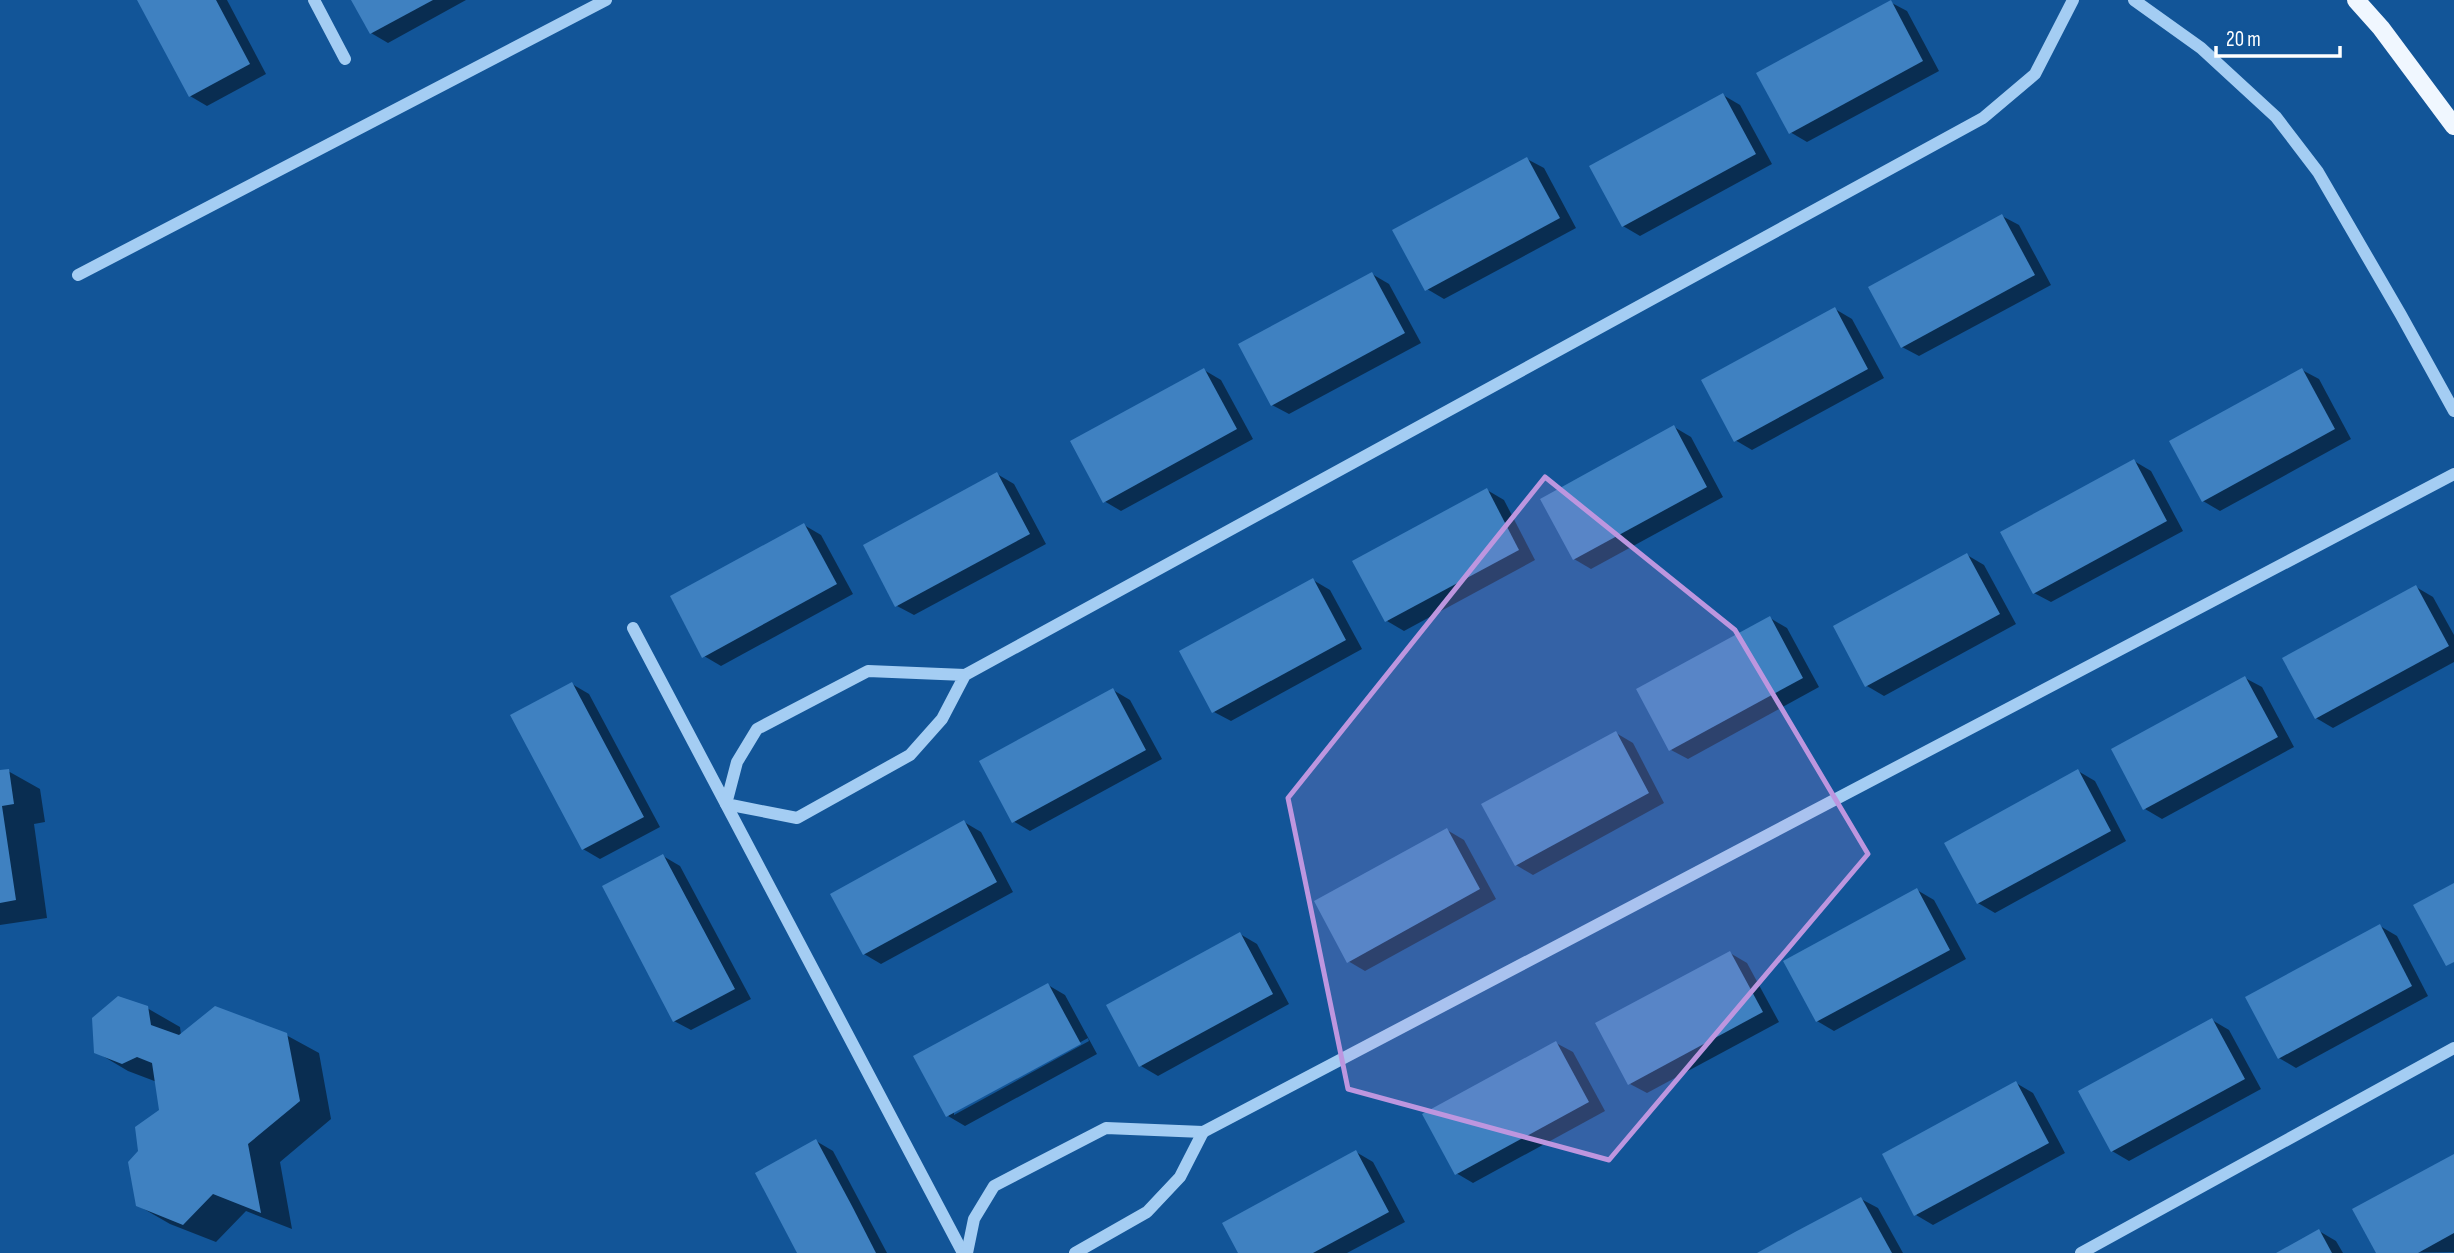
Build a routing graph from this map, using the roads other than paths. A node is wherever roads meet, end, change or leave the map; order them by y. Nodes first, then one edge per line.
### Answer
1 (314, 0) edge
2 (606, 0) edge
3 (2073, 0) edge
4 (2134, 0) edge
5 (2356, 0) edge
6 (345, 60) dead end
7 (2454, 126) edge
8 (78, 275) dead end
9 (2454, 411) edge
10 (2454, 474) edge
11 (633, 628) dead end
12 (965, 675) junction
13 (726, 804) junction
14 (2454, 1048) edge
15 (1203, 1132) junction
16 (965, 1253) edge
17 (1075, 1253) edge
18 (2081, 1253) edge

1 - 6 street
2 - 8 street
3 - 12 street
4 - 9 street
5 - 7 main road
10 - 15 street
11 - 13 street
12 - 13 street
12 - 13 street
13 - 16 street
14 - 18 street
15 - 16 street
15 - 17 street

